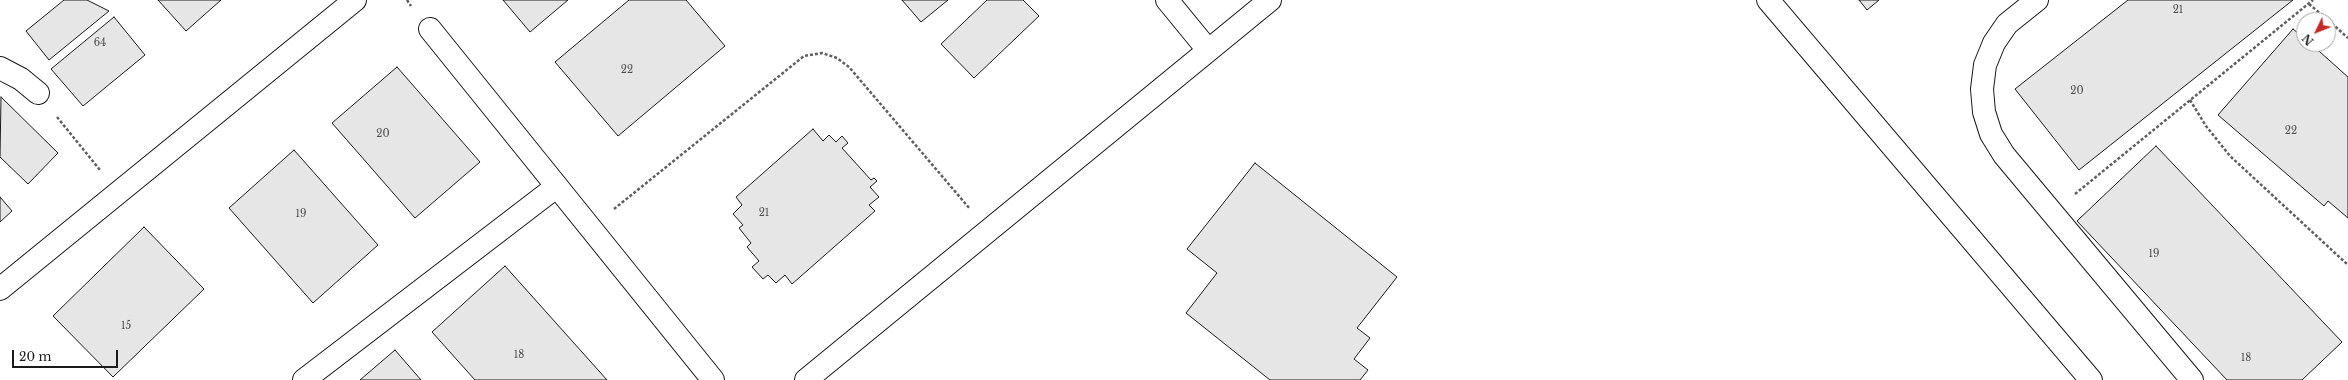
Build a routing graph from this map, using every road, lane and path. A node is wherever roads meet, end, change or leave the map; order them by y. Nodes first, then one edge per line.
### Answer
1 (355, 0) edge
2 (1167, 0) edge
3 (1270, 0) edge
4 (1768, 0) edge
5 (2037, 0) edge
6 (2313, 0) edge
7 (2309, 4) junction
8 (2318, 12) edge
9 (2336, 27) edge
10 (430, 29) dead end
11 (2348, 38) edge
12 (1208, 50) junction
13 (0, 68) edge
14 (38, 93) joint
15 (2190, 100) junction
16 (556, 187) junction
17 (118, 192) junction
18 (2052, 213) junction
19 (590, 229) junction
20 (988, 230) junction
21 (2348, 265) edge
22 (0, 289) edge
23 (304, 380) edge
24 (713, 380) edge
25 (806, 380) edge
26 (2090, 380) edge
27 (2192, 380) edge

1 - 17 street
2 - 12 street
3 - 12 street
4 - 26 street
5 - 18 street
6 - 7 path
7 - 8 path
7 - 15 path
9 - 11 path
10 - 16 street
12 - 20 street
13 - 14 street
14 - 17 path
15 - 18 path
15 - 21 path
16 - 19 street
16 - 23 street
17 - 22 street
18 - 27 street
19 - 20 path
19 - 24 street
20 - 25 street

